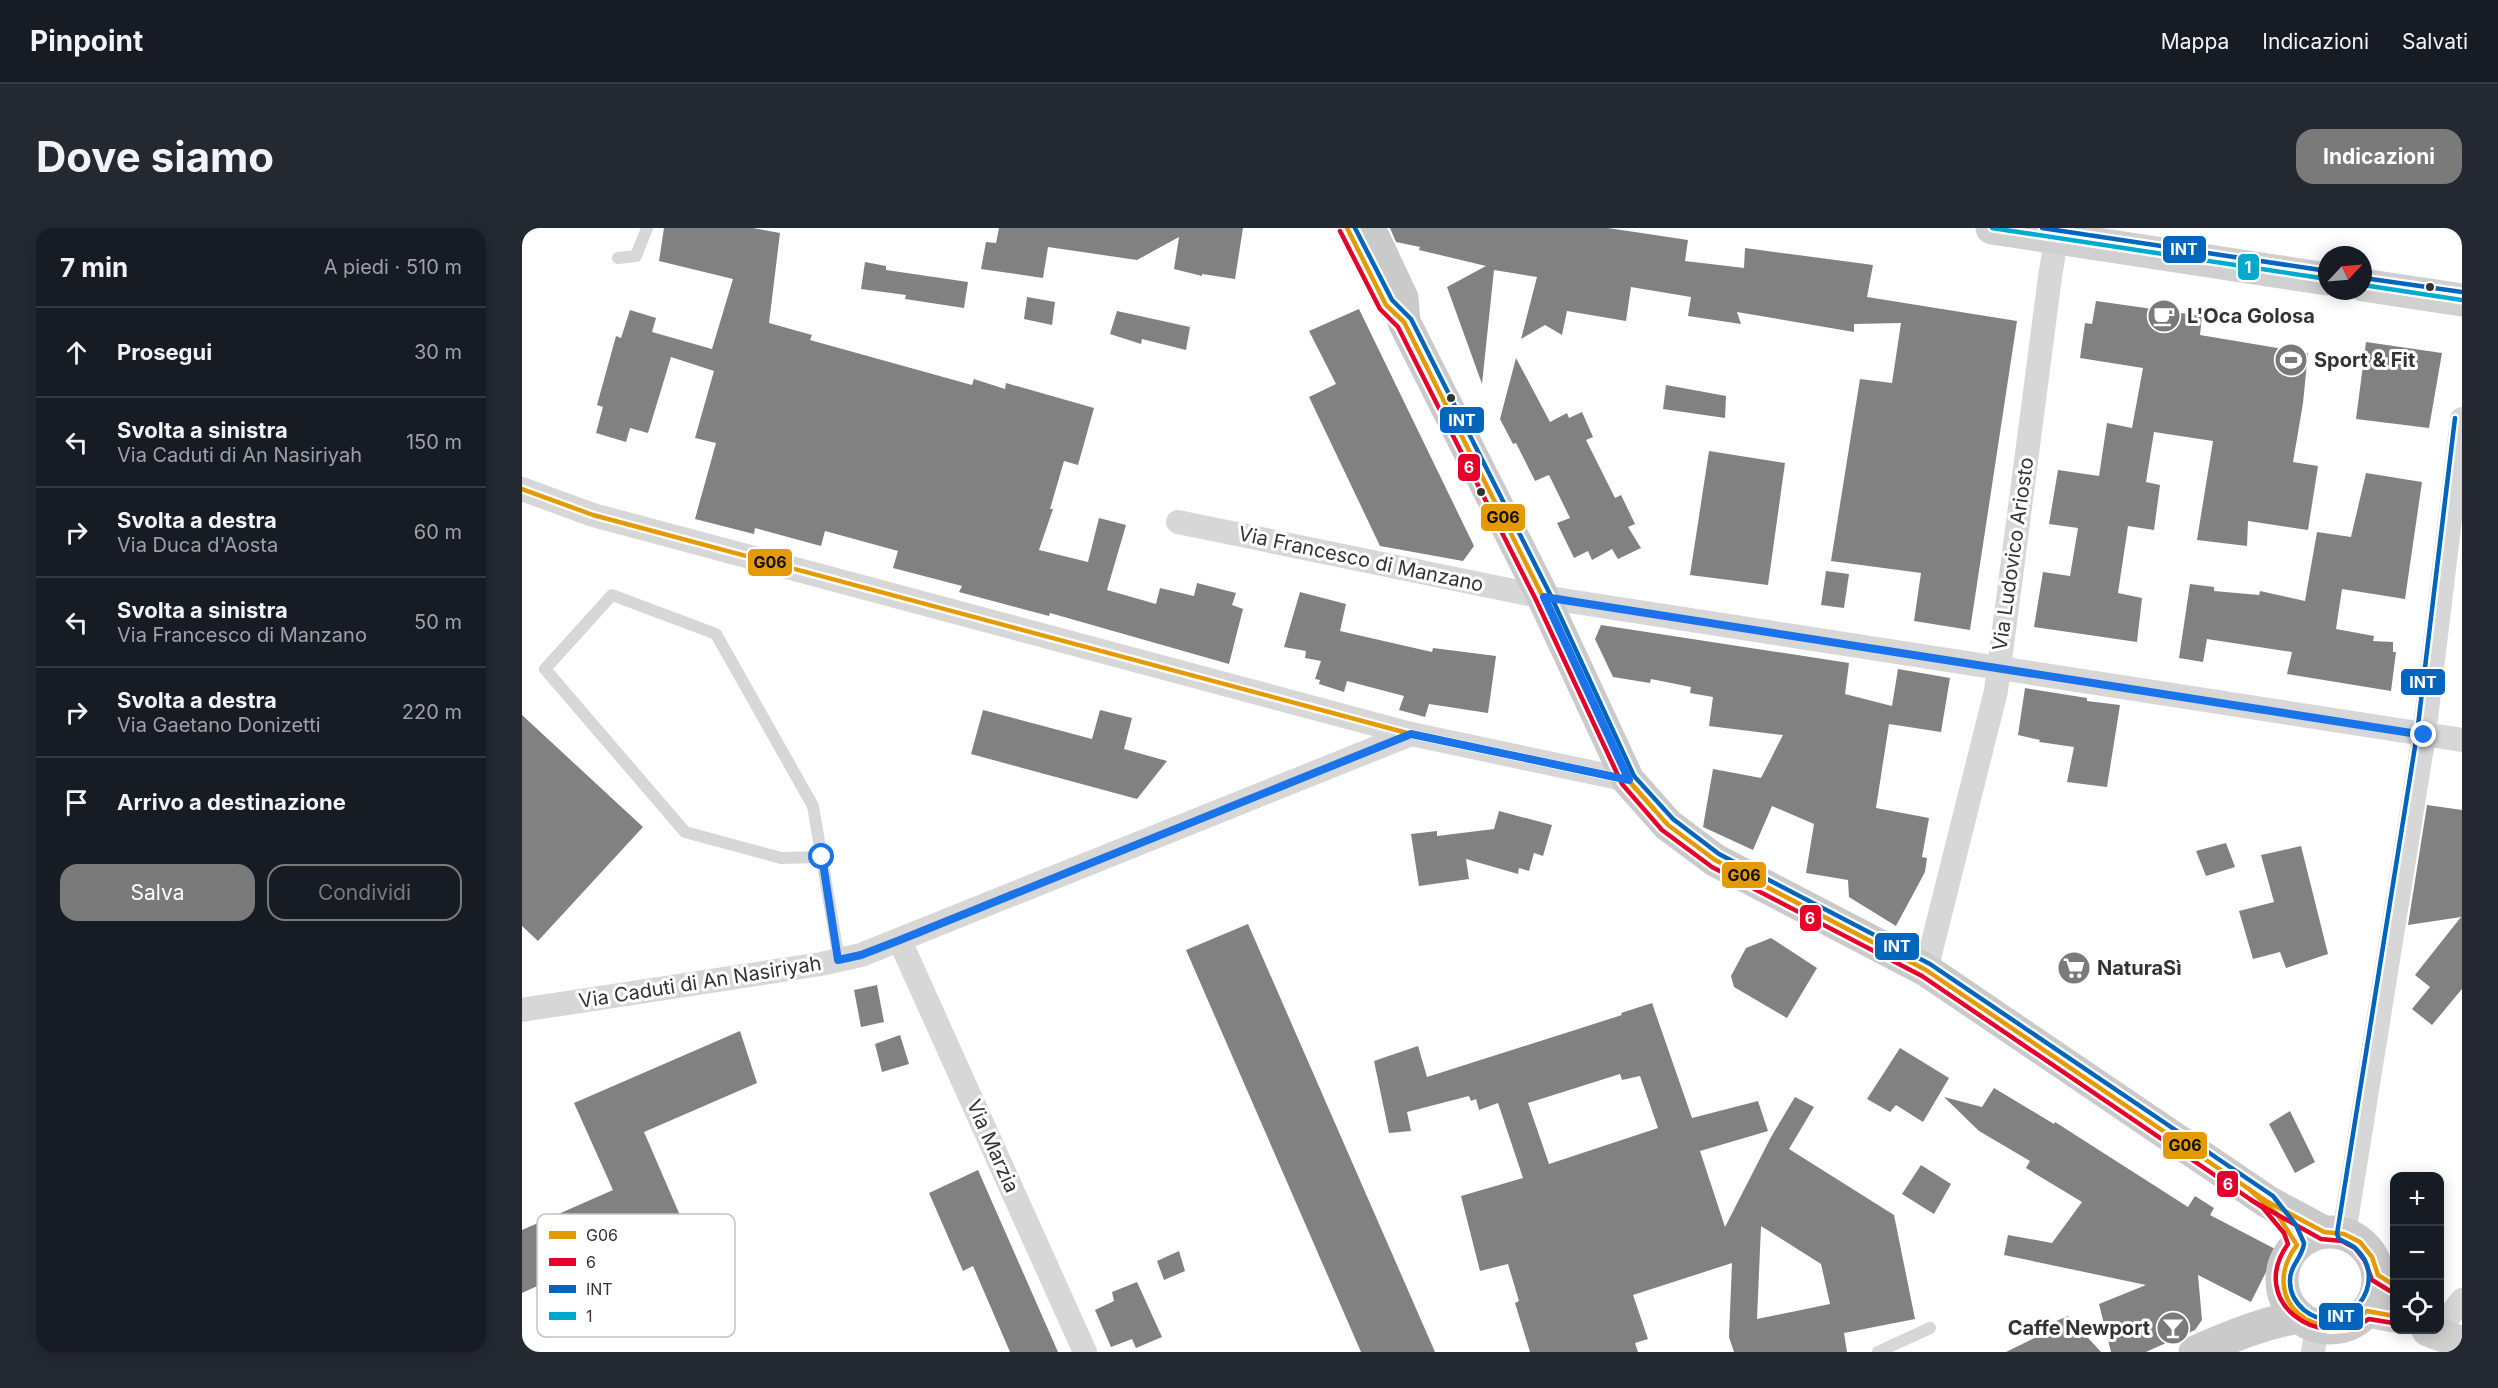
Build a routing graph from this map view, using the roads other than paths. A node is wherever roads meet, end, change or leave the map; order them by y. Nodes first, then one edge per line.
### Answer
1 (647, 228) edge
2 (1347, 228) edge
3 (1369, 228) edge
4 (1992, 228) edge
5 (2058, 233) edge
6 (618, 258) dead end
7 (2318, 277) edge
8 (2372, 286) edge
9 (2462, 300) edge
10 (1404, 322) junction
11 (2462, 419) edge
12 (522, 489) edge
13 (1178, 522) dead end
14 (1544, 597) junction
15 (1998, 669) junction
16 (1411, 734) junction
17 (2424, 735) junction
18 (2462, 740) edge
19 (1629, 780) junction
20 (822, 857) junction
21 (900, 940) junction
22 (838, 960) junction
23 (1926, 970) junction
24 (522, 1010) edge
25 (2322, 1237) junction
26 (2386, 1280) edge
27 (2381, 1314) edge
28 (2303, 1322) edge
29 (1930, 1328) dead end
30 (1085, 1352) edge
31 (1878, 1352) edge
32 (2195, 1352) edge

1 - 6 lane
2 - 10 main road
3 - 10 main road
4 - 5 main road
5 - 7 main road
5 - 15 street, Via Ludovico Ariosto
8 - 9 main road
10 - 14 main road
11 - 17 street
12 - 16 street
13 - 14 street, Via Francesco di Manzano
14 - 15 street, Via Francesco di Manzano
14 - 19 main road
15 - 17 street, Via Francesco di Manzano
15 - 23 street, Via Ludovico Ariosto
16 - 19 street
16 - 21 street, Via Caduti di An Nasiriyah
17 - 18 street, Via Francesco di Manzano
17 - 25 street
19 - 23 main road
20 - 20 lane
20 - 22 lane
21 - 22 street, Via Caduti di An Nasiriyah
21 - 30 street, Via Marzia
22 - 24 street, Via Caduti di An Nasiriyah
23 - 25 main road
25 - 26 main road
25 - 28 main road
26 - 27 main road
27 - 28 main road
28 - 32 main road
29 - 31 lane

